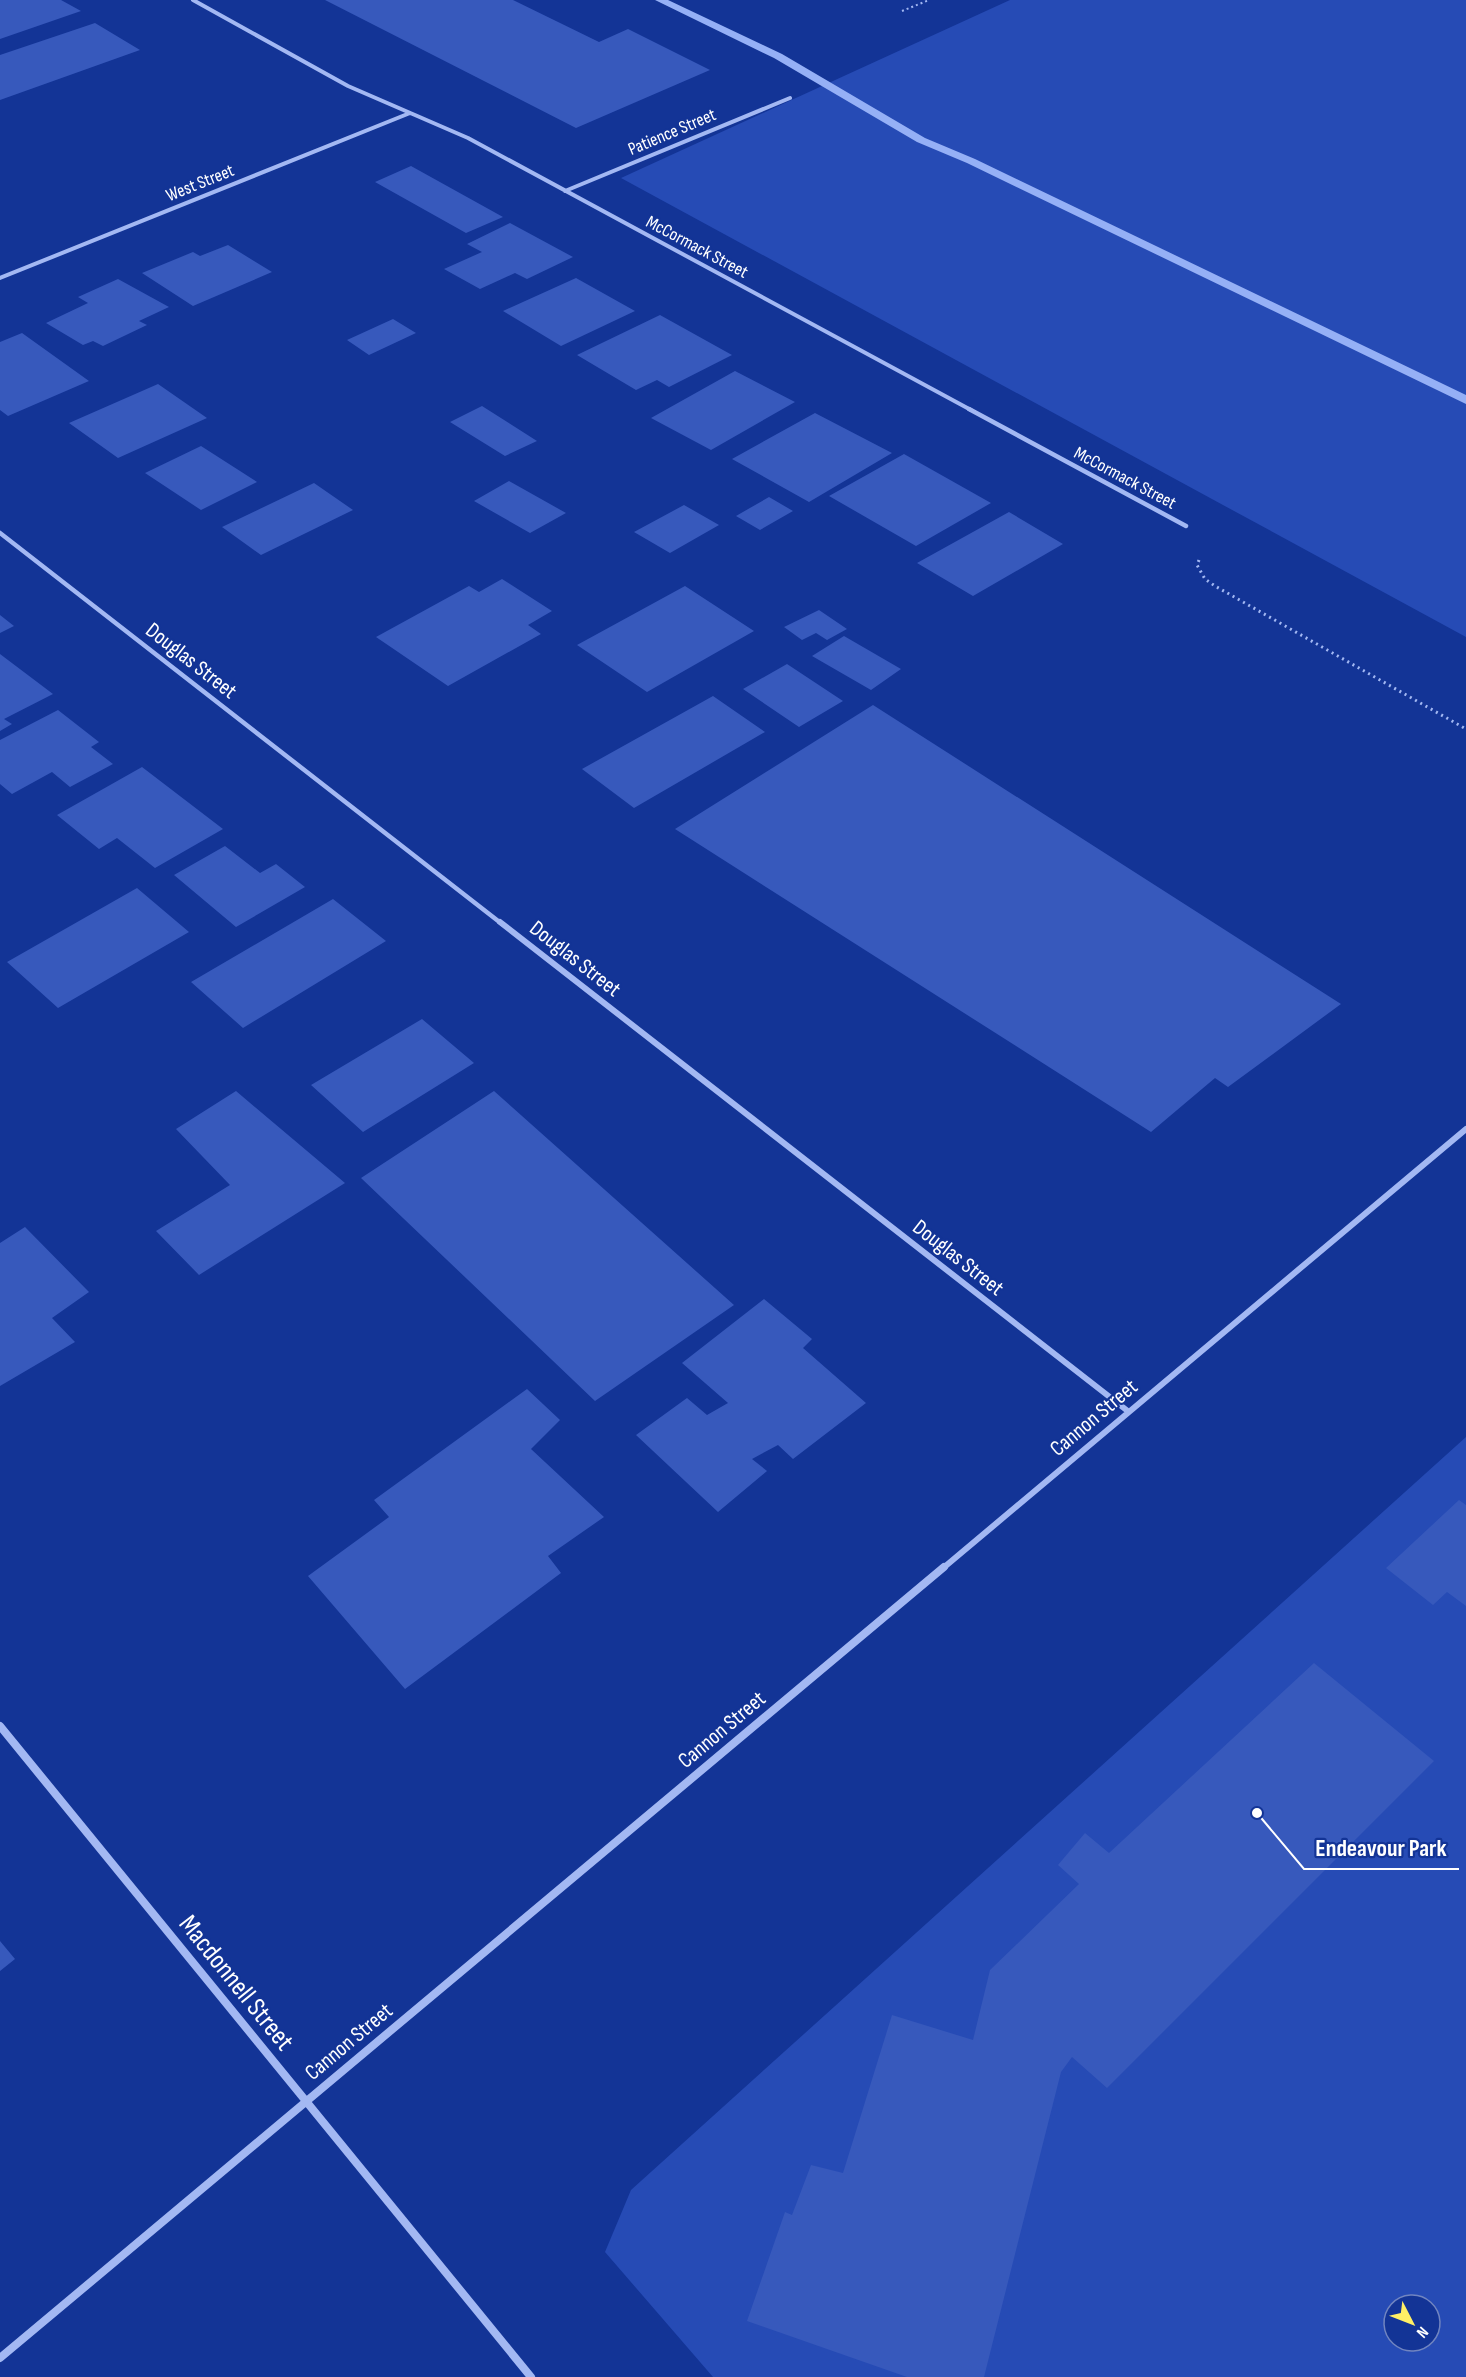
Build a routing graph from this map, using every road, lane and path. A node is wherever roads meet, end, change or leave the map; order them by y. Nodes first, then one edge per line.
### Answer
1 (192, 0) edge
2 (929, 0) edge
3 (903, 11) dead end
4 (790, 98) dead end
5 (410, 113) junction
6 (565, 191) junction
7 (0, 278) edge
8 (1186, 526) joint
9 (0, 533) edge
10 (1466, 729) edge
11 (1466, 1129) edge
12 (1129, 1412) junction
13 (0, 1726) edge
14 (306, 2102) junction
15 (0, 2358) edge
16 (531, 2377) edge

1 - 5 street, McCormack Street
2 - 3 path
4 - 6 street, Patience Street
5 - 6 street, McCormack Street
5 - 7 street, West Street
6 - 8 street, McCormack Street
8 - 10 path
9 - 12 street, Douglas Street
11 - 12 street, Cannon Street
12 - 14 street, Cannon Street
13 - 14 street, Macdonnell Street
14 - 15 street, Cannon Street
14 - 16 street, Macdonnell Street

